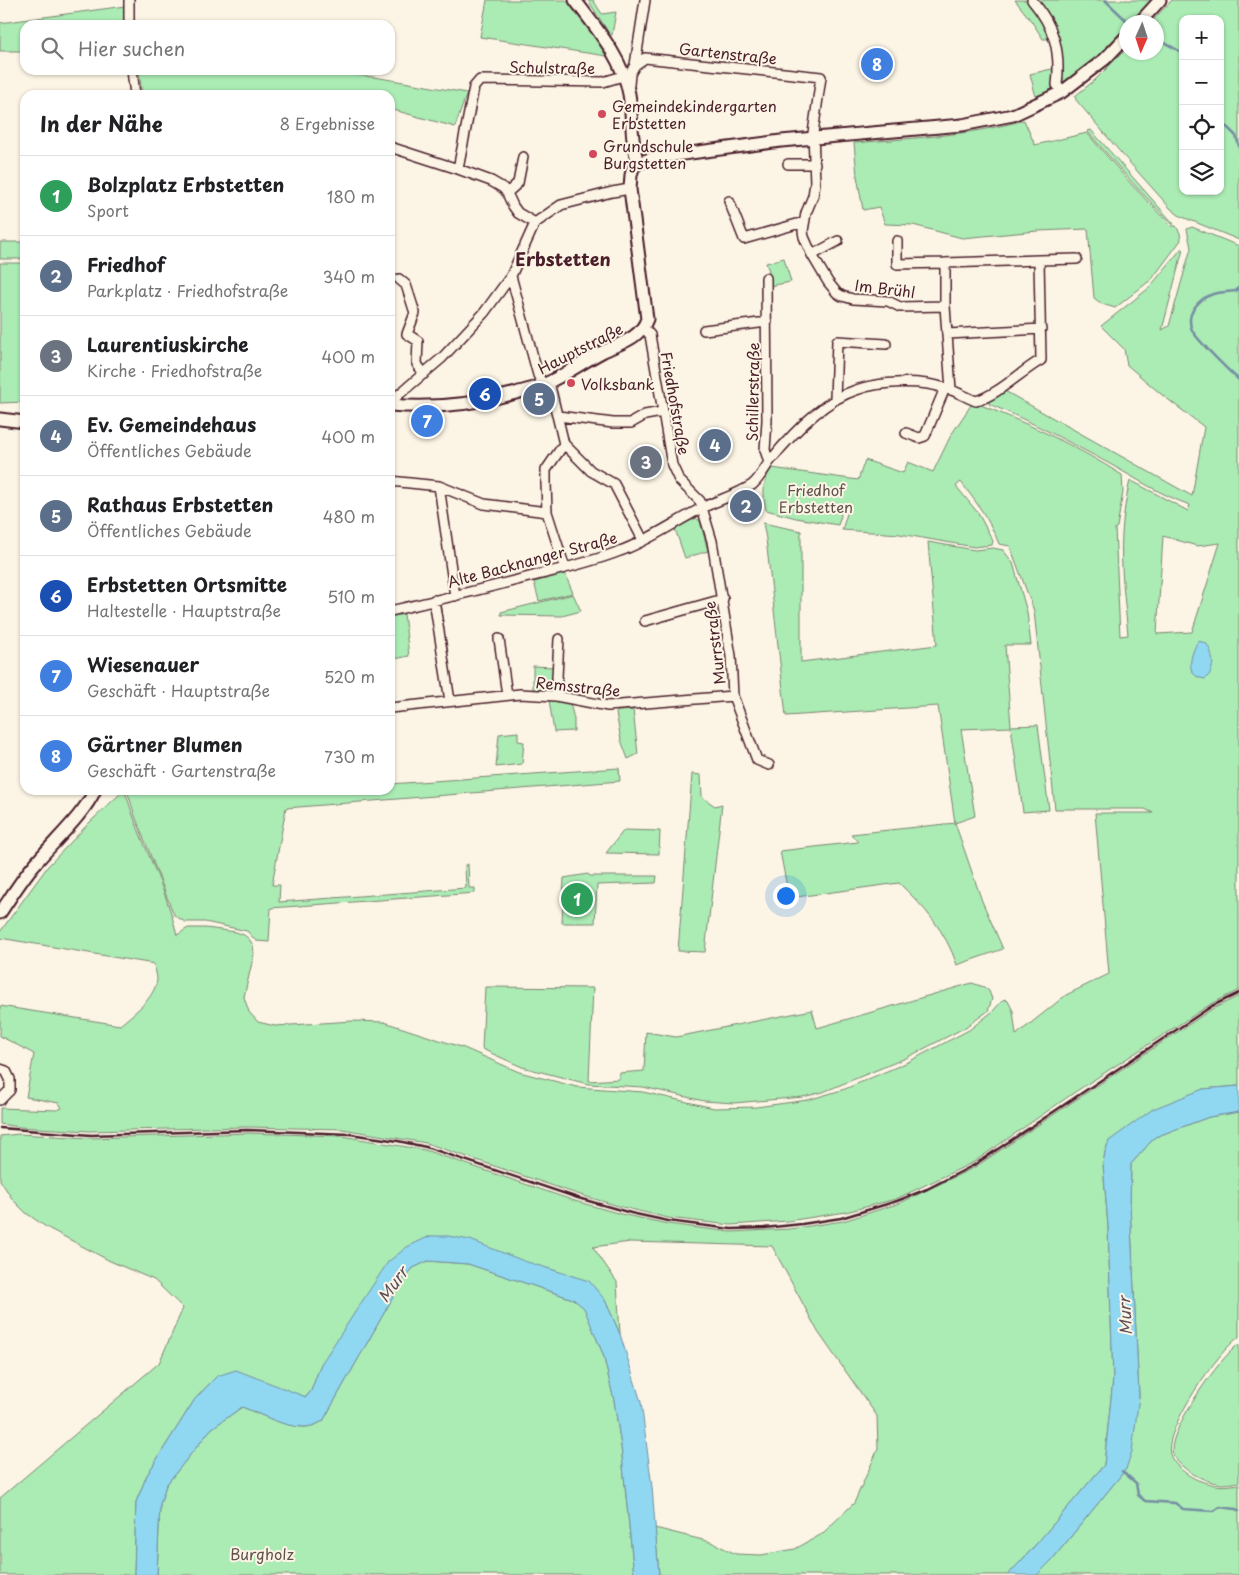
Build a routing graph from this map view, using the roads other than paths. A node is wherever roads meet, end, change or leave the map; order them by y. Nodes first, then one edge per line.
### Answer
1 (129, 0) edge
2 (575, 0) edge
3 (645, 0) edge
4 (1032, 0) edge
5 (1160, 0) edge
6 (1146, 15) edge
7 (129, 20) edge
8 (1119, 44) edge
9 (635, 65) junction
10 (133, 75) edge
11 (623, 76) junction
12 (821, 77) joint
13 (134, 90) edge
14 (1062, 92) junction
15 (629, 93) junction
16 (813, 139) junction
17 (395, 149) edge
18 (523, 157) dead end
19 (638, 163) junction
20 (788, 164) dead end
21 (815, 164) junction
22 (458, 169) junction
23 (630, 189) junction
24 (507, 193) junction
25 (729, 201) dead end
26 (804, 222) junction
27 (535, 223) junction
28 (838, 241) dead end
29 (897, 241) dead end
30 (812, 255) junction
31 (1076, 259) dead end
32 (1039, 260) junction
33 (944, 263) junction
34 (511, 276) junction
35 (766, 278) dead end
36 (399, 279) dead end
37 (945, 306) junction
38 (767, 322) junction
39 (644, 328) junction
40 (1041, 329) junction
41 (704, 330) dead end
42 (947, 334) junction
43 (886, 344) dead end
44 (424, 374) junction
45 (546, 383) junction
46 (948, 389) junction
47 (834, 399) junction
48 (395, 400) edge
49 (395, 405) edge
50 (662, 412) junction
51 (558, 416) junction
52 (0, 419) edge
53 (20, 421) edge
54 (906, 433) dead end
55 (564, 444) junction
56 (769, 462) junction
57 (395, 482) edge
58 (439, 486) junction
59 (703, 508) junction
60 (547, 512) junction
61 (643, 540) junction
62 (565, 568) junction
63 (455, 596) junction
64 (723, 599) junction
65 (434, 600) junction
66 (395, 610) edge
67 (645, 621) dead end
68 (499, 638) dead end
69 (559, 639) dead end
70 (506, 695) junction
71 (556, 696) junction
72 (733, 696) junction
73 (450, 701) junction
74 (395, 707) edge
75 (769, 765) dead end
76 (92, 795) edge
77 (0, 913) edge
78 (0, 1069) edge
79 (0, 1100) edge

1 - 7 street
2 - 11 street
3 - 9 street
4 - 14 street
5 - 6 street
8 - 14 street
9 - 12 street, Gartenstraße
9 - 15 street
10 - 13 street
11 - 15 street
11 - 22 street, Schulstraße
12 - 16 street, Im Brühl
14 - 16 street
15 - 19 street
16 - 19 street
16 - 21 street, Im Brühl
17 - 22 street
18 - 24 street
19 - 23 street, Hauptstraße
20 - 21 street
21 - 26 street, Im Brühl
22 - 24 street
23 - 27 street
23 - 39 street, Hauptstraße
24 - 27 street
25 - 26 street
26 - 30 street, Im Brühl
27 - 34 street
28 - 30 street
29 - 33 street
30 - 37 street, Im Brühl
31 - 32 street
32 - 33 street
32 - 40 street
33 - 37 street
34 - 44 street
34 - 45 street
35 - 38 street, Schillerstraße
36 - 44 street
37 - 42 street
38 - 41 street, Schillerstraße
38 - 56 street, Schillerstraße
39 - 45 street, Hauptstraße
39 - 50 street, Friedhofstraße
40 - 42 street
40 - 46 street
42 - 46 street
43 - 47 street
44 - 48 street
45 - 49 street, Hauptstraße
45 - 51 street
46 - 47 street
46 - 54 street
47 - 56 street
50 - 51 street
50 - 59 street, Friedhofstraße
51 - 55 street
52 - 53 street
55 - 60 street
55 - 61 street
56 - 59 street
57 - 58 street
58 - 60 street
58 - 63 street
59 - 61 street, Alte Backnanger Straße
59 - 64 street, Murrstraße
60 - 62 street
61 - 62 street, Alte Backnanger Straße
62 - 63 street, Alte Backnanger Straße
63 - 65 street, Alte Backnanger Straße
64 - 67 street
64 - 72 street, Murrstraße
65 - 66 street, Alte Backnanger Straße
65 - 73 street
68 - 70 street
69 - 71 street
70 - 71 street, Remsstraße
70 - 73 street, Remsstraße
71 - 72 street, Remsstraße
72 - 75 street, Murrstraße
73 - 74 street, Remsstraße
76 - 77 street
78 - 79 street

